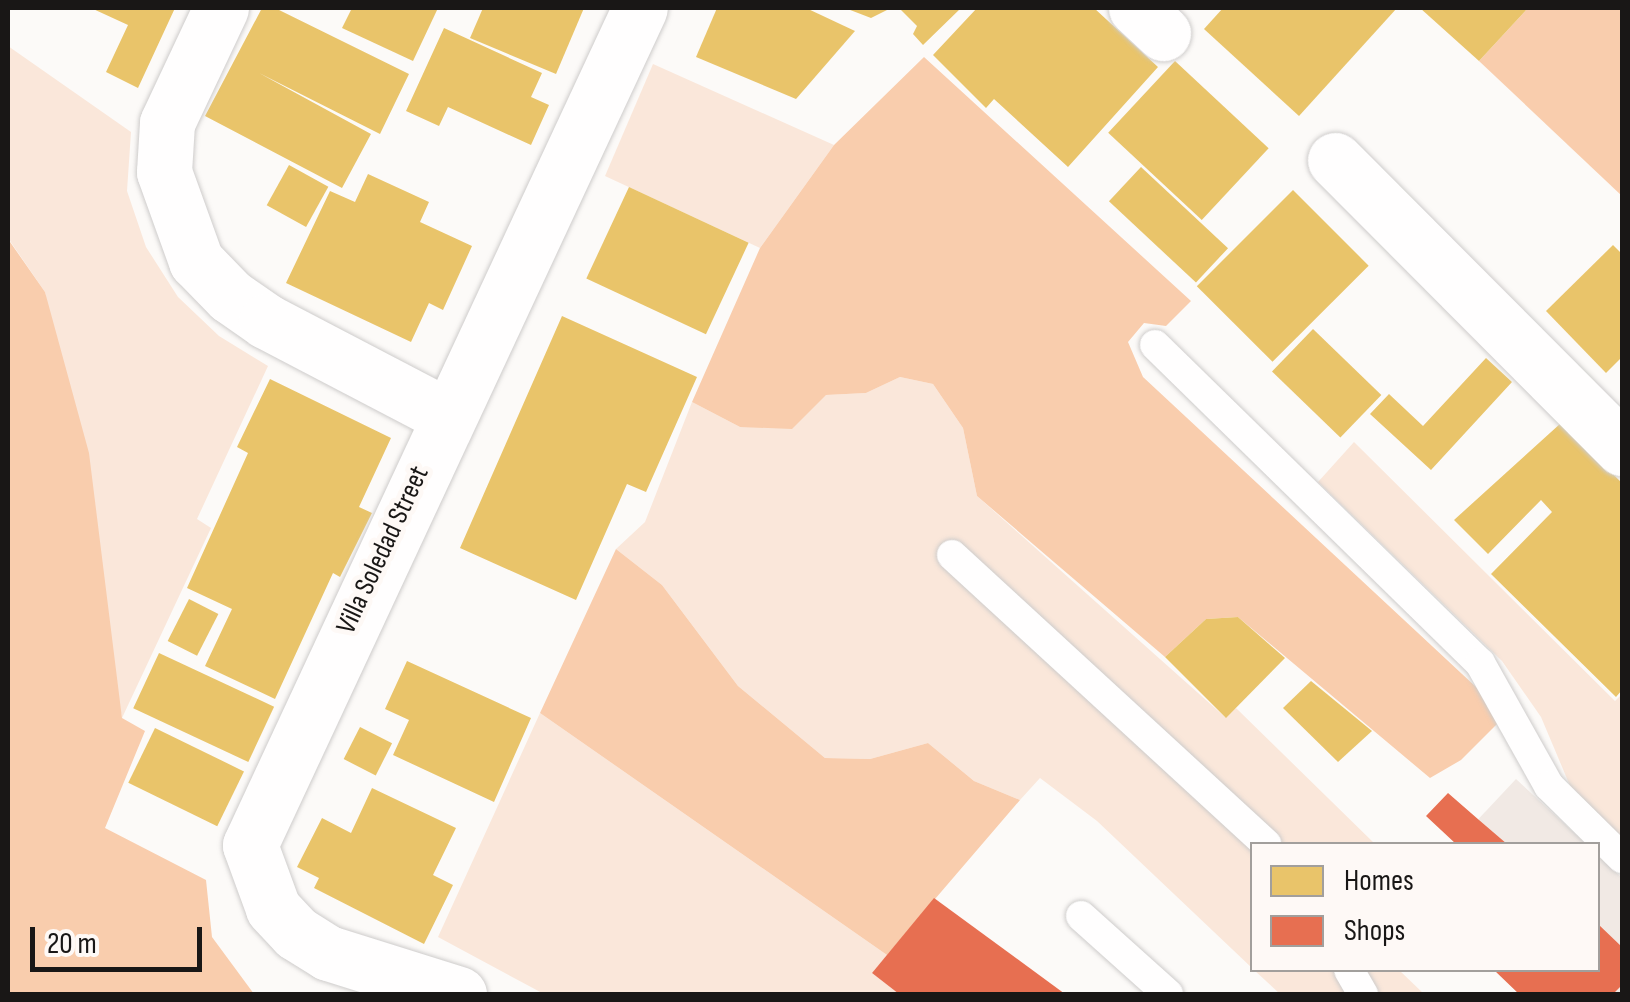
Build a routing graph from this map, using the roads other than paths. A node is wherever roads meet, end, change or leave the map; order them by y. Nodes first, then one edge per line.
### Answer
1 (221, 8) edge
2 (640, 8) edge
3 (1336, 160) dead end
4 (1155, 346) dead end
5 (446, 414) junction
6 (1622, 448) edge
7 (952, 555) dead end
8 (1264, 842) edge
9 (1622, 858) edge
10 (1080, 916) dead end
11 (1350, 972) edge
12 (459, 994) edge
13 (1168, 994) edge
14 (1363, 994) edge

1 - 5 street
2 - 5 street, Villa Soledad Street
3 - 6 street
4 - 9 lane
5 - 12 street, Villa Soledad Street
7 - 8 lane
10 - 13 lane
11 - 14 lane

